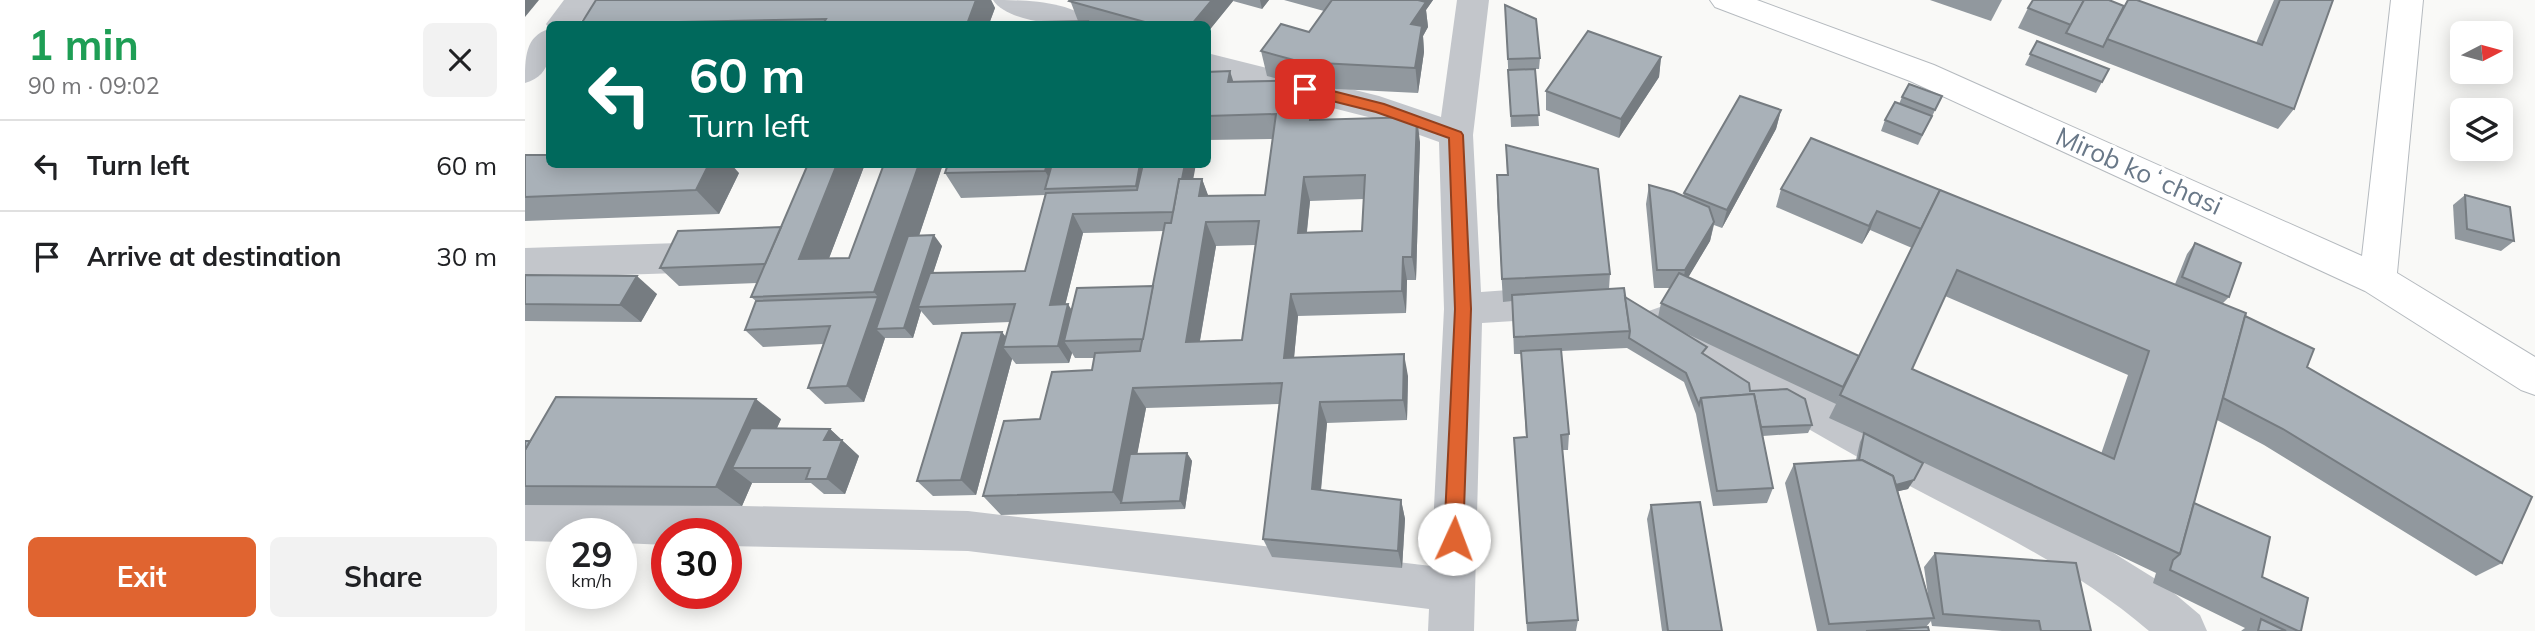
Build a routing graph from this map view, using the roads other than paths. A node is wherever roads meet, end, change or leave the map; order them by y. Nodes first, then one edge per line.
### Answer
1 (581, 0) edge
2 (1009, 0) edge
3 (1473, 0) edge
4 (1726, 0) edge
5 (2407, 0) edge
6 (564, 21) edge
7 (1067, 21) edge
8 (546, 44) edge
9 (1211, 65) edge
10 (525, 71) edge
11 (1456, 135) junction
12 (679, 258) edge
13 (525, 263) edge
14 (2378, 280) junction
15 (1463, 309) junction
16 (2535, 378) edge
17 (525, 521) edge
18 (1451, 610) edge
19 (2185, 631) edge

1 - 6 street
2 - 7 street
3 - 11 street
4 - 14 street, Mirob koʻchasi
5 - 14 street
8 - 10 street
9 - 11 street
11 - 15 street
12 - 13 street
14 - 16 street, Mirob koʻchasi
15 - 18 street
15 - 19 street
17 - 18 street

